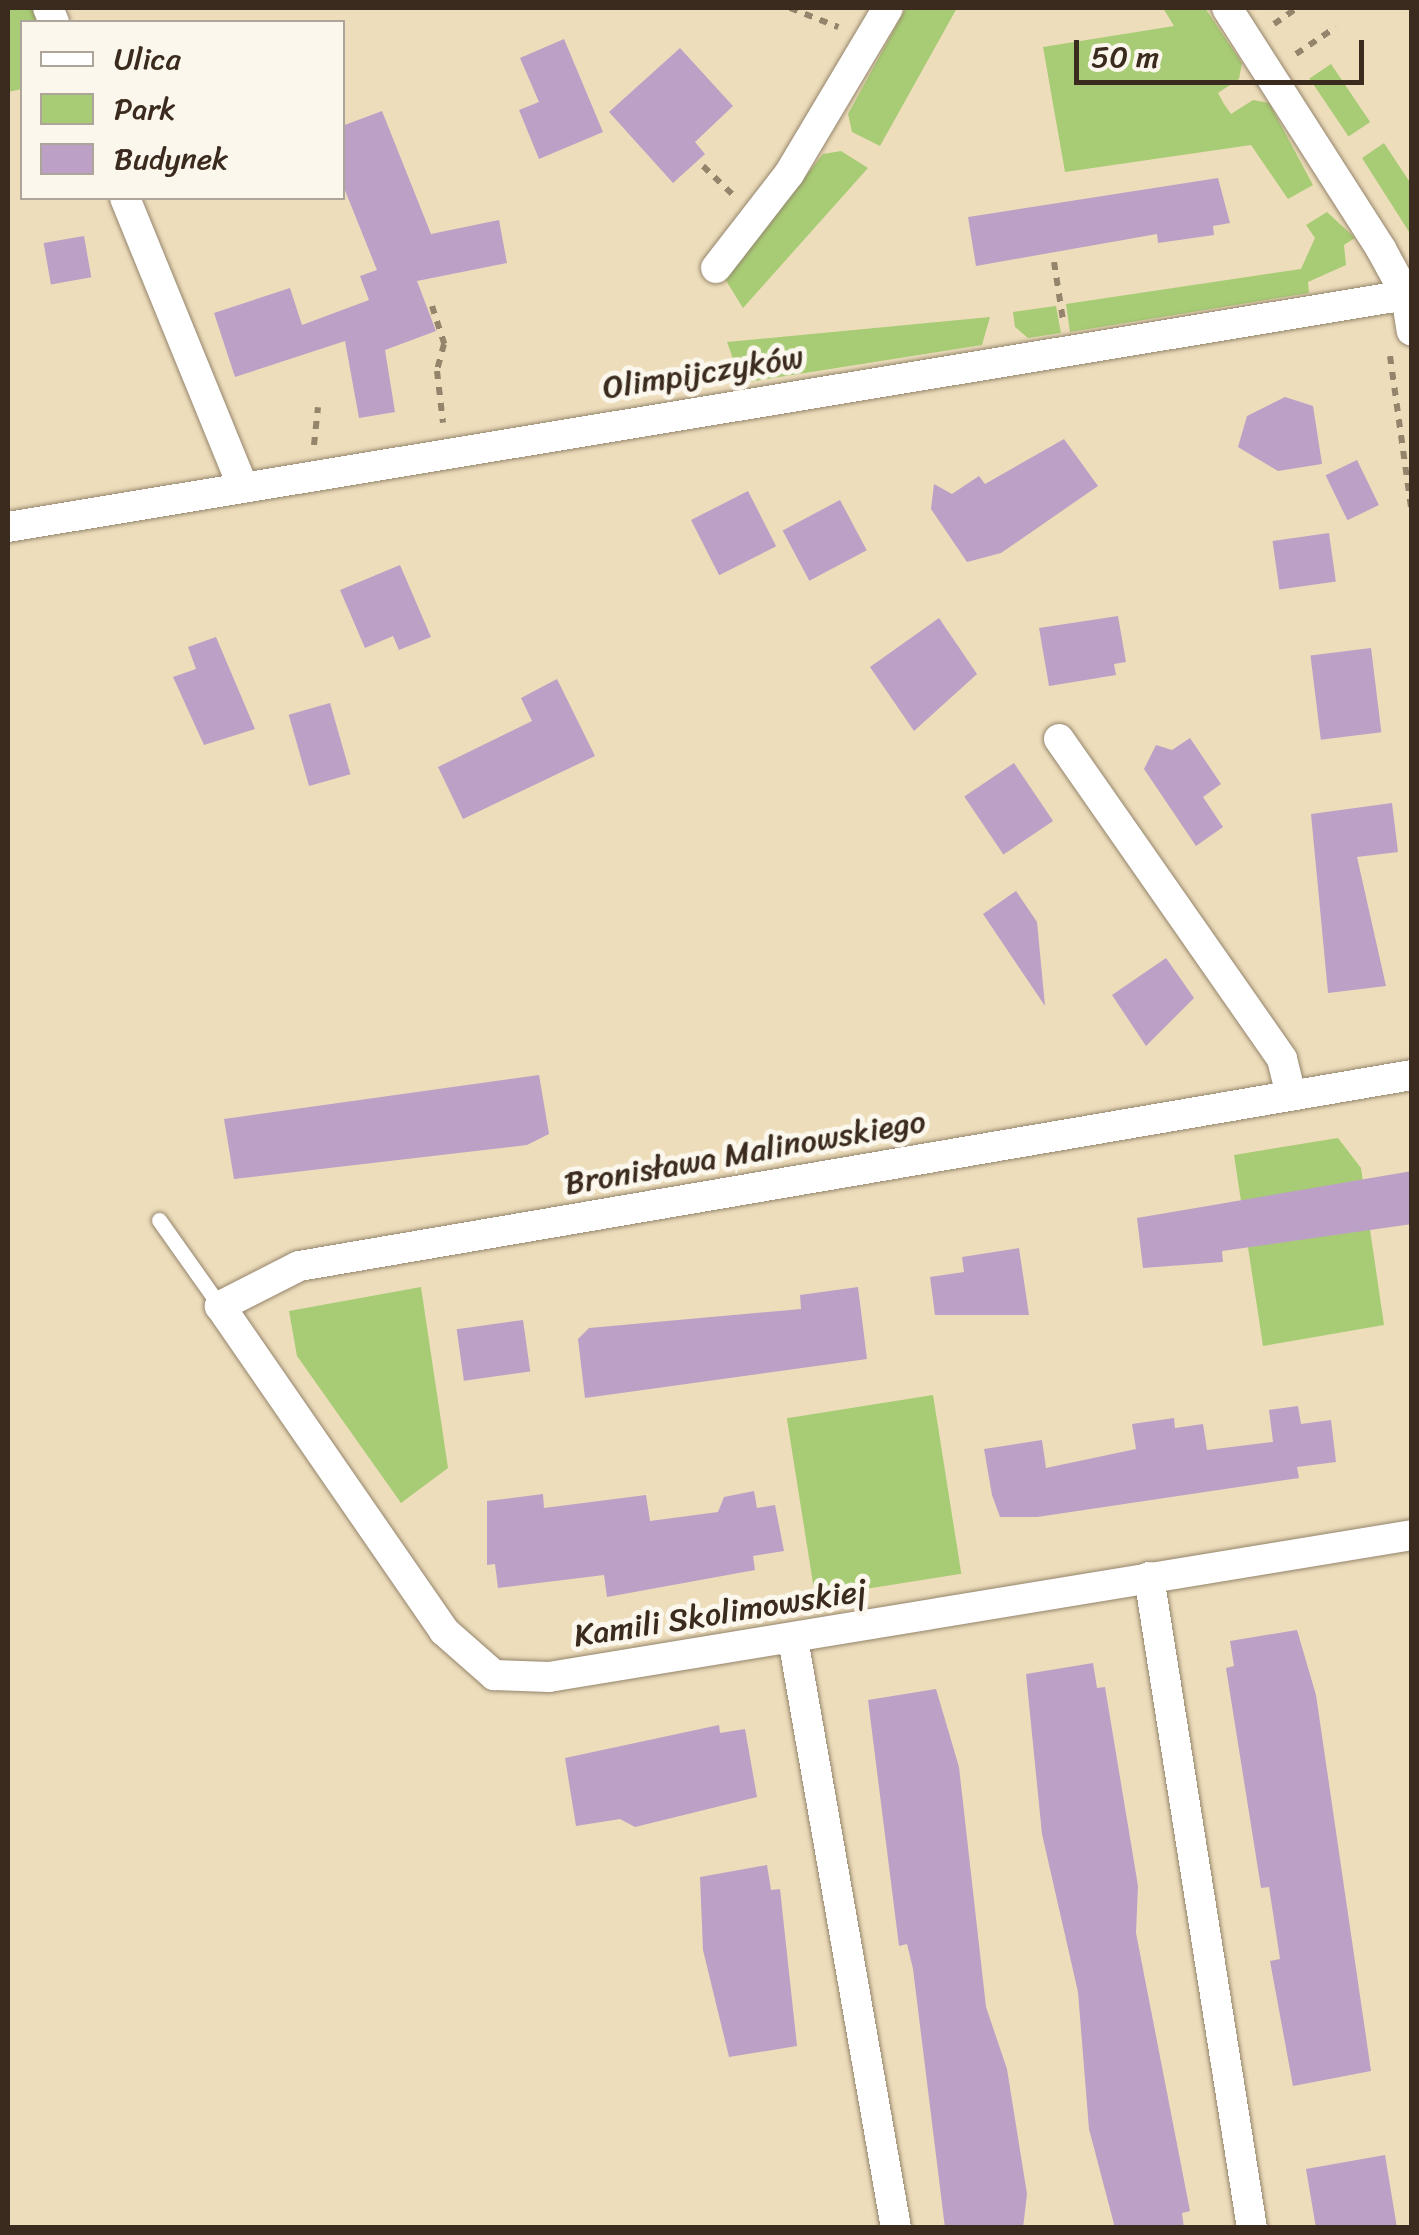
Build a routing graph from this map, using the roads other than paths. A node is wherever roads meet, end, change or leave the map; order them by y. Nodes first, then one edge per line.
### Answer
1 (888, 8) edge
2 (1226, 8) edge
3 (127, 200) edge
4 (716, 268) dead end
5 (1409, 294) edge
6 (1412, 332) edge
7 (244, 487) junction
8 (8, 527) edge
9 (1059, 739) dead end
10 (1412, 1076) edge
11 (1292, 1094) junction
12 (159, 1220) dead end
13 (220, 1306) junction
14 (1412, 1535) edge
15 (1150, 1577) junction
16 (793, 1639) junction
17 (896, 2228) edge
18 (1252, 2228) edge

1 - 4 street
2 - 5 street
3 - 7 street
5 - 6 street
5 - 7 street, Olimpijczyków
7 - 8 street, Olimpijczyków
9 - 11 street
10 - 11 street, Bronisława Malinowskiego
11 - 13 street, Bronisława Malinowskiego
12 - 13 lane
13 - 16 street, Kamili Skolimowskiej
14 - 15 street, Kamili Skolimowskiej
15 - 16 street, Kamili Skolimowskiej
15 - 18 street
16 - 17 street

